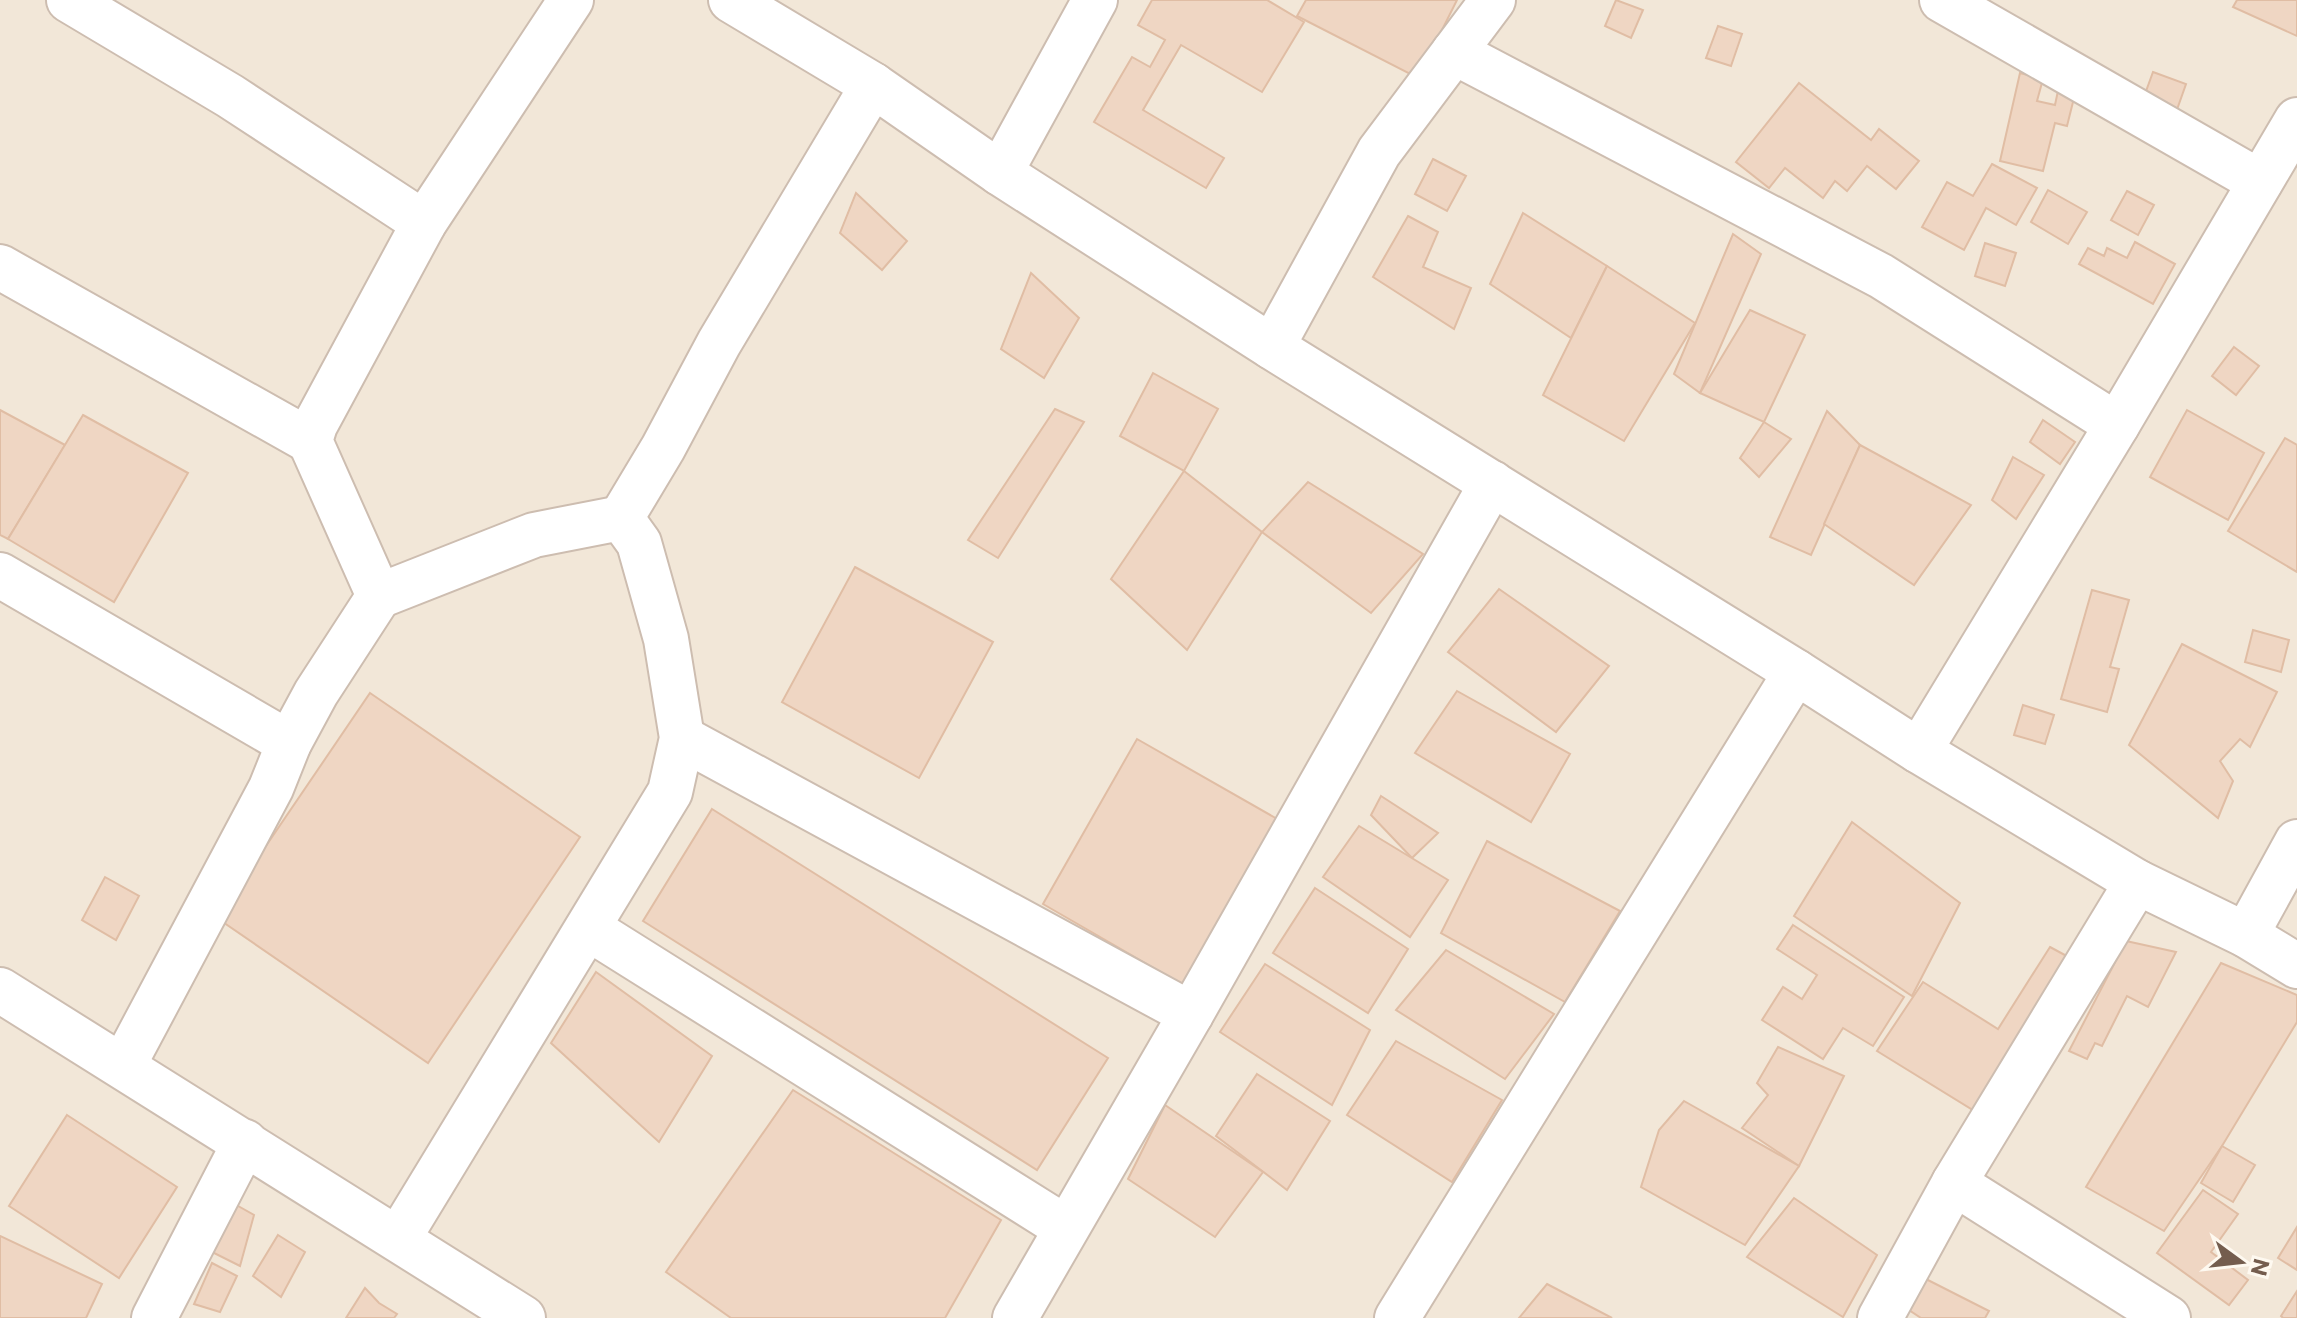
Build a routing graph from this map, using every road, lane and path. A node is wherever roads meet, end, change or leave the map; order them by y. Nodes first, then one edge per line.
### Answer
1 (69, 0) edge
2 (571, 0) edge
3 (731, 0) edge
4 (1095, 0) edge
5 (1493, 0) edge
6 (1942, 0) edge
7 (1454, 52) junction
8 (873, 85) junction
9 (2297, 120) edge
10 (1000, 173) junction
11 (2260, 182) junction
12 (424, 223) junction
13 (0, 267) edge
14 (1272, 347) junction
15 (2117, 425) junction
16 (310, 441) junction
17 (1492, 483) junction
18 (621, 518) junction
19 (0, 575) edge
20 (379, 596) junction
21 (1796, 672) junction
22 (682, 738) junction
23 (289, 743) junction
24 (1919, 751) junction
25 (2297, 842) edge
26 (2137, 882) junction
27 (588, 928) junction
28 (2246, 935) junction
29 (2297, 966) edge
30 (0, 990) edge
31 (1191, 1014) junction
32 (123, 1066) junction
33 (245, 1142) junction
34 (1954, 1183) junction
35 (1066, 1228) junction
36 (398, 1239) junction
37 (154, 1318) edge
38 (523, 1318) edge
39 (1015, 1318) edge
40 (1397, 1318) edge
41 (1880, 1318) edge
42 (2168, 1318) edge

1 - 12 street
2 - 12 street
3 - 8 street
4 - 10 street
5 - 7 street
6 - 11 street
7 - 14 street
7 - 15 street
8 - 10 street
8 - 18 street
9 - 11 street
10 - 14 street
11 - 15 street
12 - 16 street
13 - 16 street
14 - 17 street
15 - 24 street
16 - 20 street
17 - 21 street
17 - 31 street
18 - 20 street
18 - 22 street
19 - 23 street
20 - 23 street
21 - 24 street
21 - 40 street
22 - 27 street
22 - 31 street
23 - 32 street
24 - 26 street
25 - 28 street
26 - 28 street
26 - 34 street
27 - 35 street
27 - 36 street
28 - 29 street
30 - 32 street
31 - 35 street
32 - 33 street
33 - 36 street
33 - 37 street
34 - 41 street
34 - 42 street
35 - 39 street
36 - 38 street

